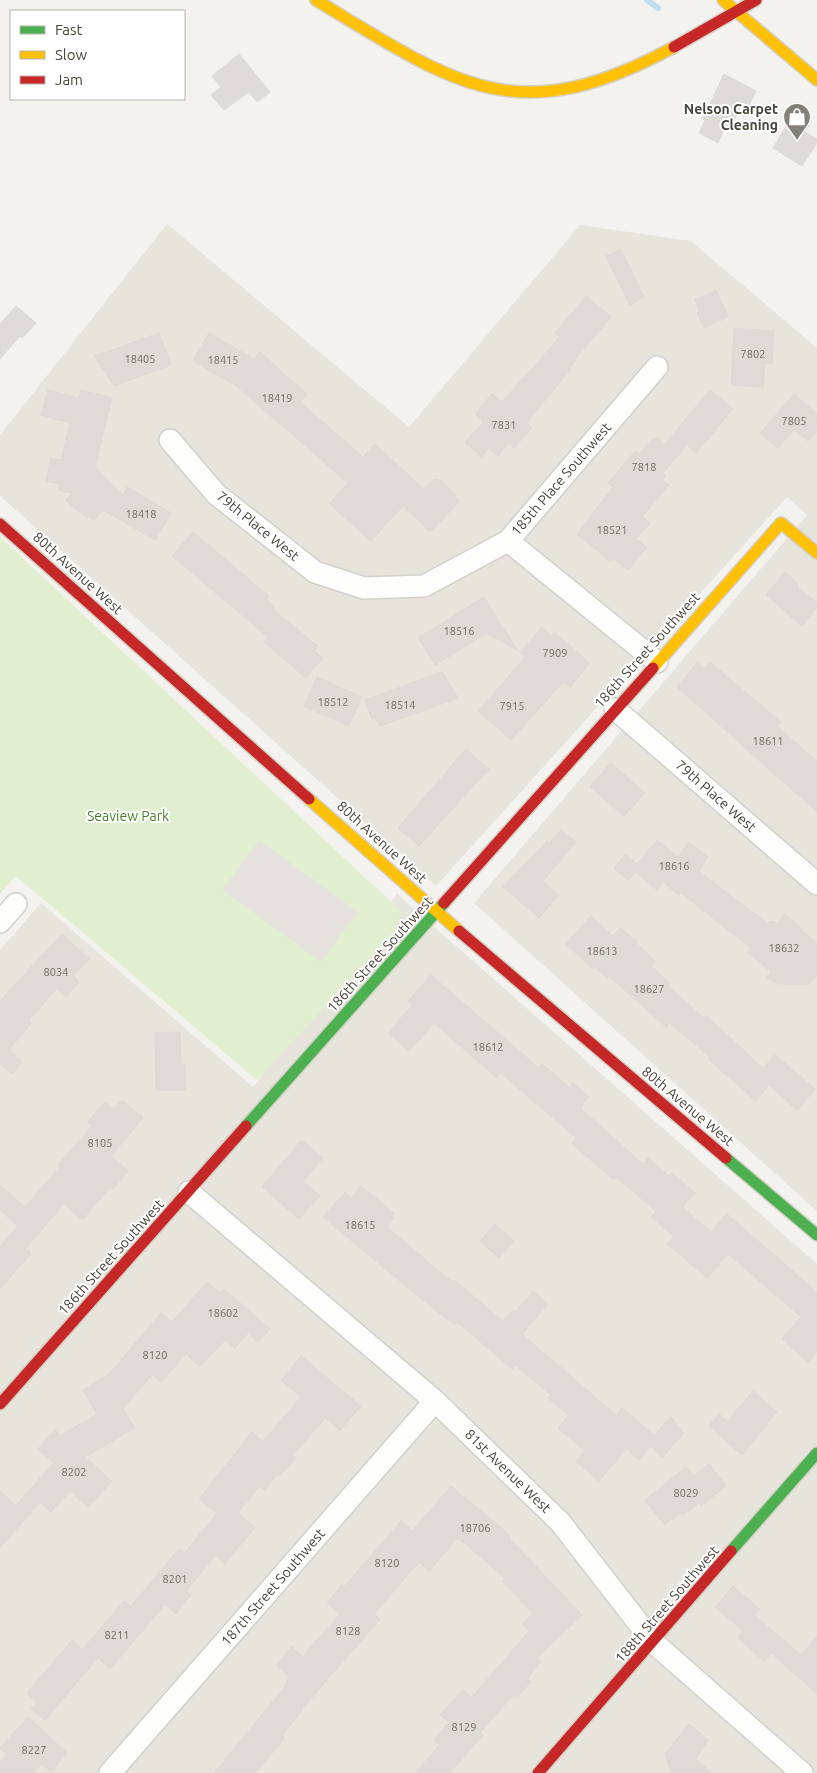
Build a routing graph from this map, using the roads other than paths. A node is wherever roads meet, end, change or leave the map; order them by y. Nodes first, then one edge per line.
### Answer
1 (316, 0) edge
2 (722, 0) edge
3 (756, 0) edge
4 (735, 12) junction
5 (817, 80) edge
6 (656, 367) dead end
7 (170, 440) dead end
8 (0, 524) edge
9 (508, 541) junction
10 (817, 553) edge
11 (364, 588) joint
12 (657, 662) junction
13 (615, 709) junction
14 (817, 884) edge
15 (16, 904) dead end
16 (438, 912) junction
17 (0, 922) edge
18 (189, 1192) junction
19 (817, 1235) edge
20 (3, 1394) edge
21 (436, 1401) junction
22 (817, 1454) edge
23 (654, 1642) junction
24 (110, 1773) edge
25 (538, 1773) edge
26 (802, 1773) edge

1 - 4 street
2 - 4 street
3 - 4 street
4 - 5 street
6 - 9 street, 185th Place Southwest
7 - 11 street, 79th Place West
8 - 16 street, 80th Avenue West
9 - 11 street, 185th Place Southwest
9 - 12 street
10 - 12 street, 186th Street Southwest
12 - 13 street, 186th Street Southwest
13 - 14 street, 79th Place West
13 - 16 street, 186th Street Southwest
15 - 17 street
16 - 18 street, 186th Street Southwest
16 - 19 street, 80th Avenue West
18 - 20 street, 186th Street Southwest
18 - 21 street, 81st Avenue West
21 - 23 street, 81st Avenue West
21 - 24 street, 187th Street Southwest
22 - 23 street, 188th Street Southwest
23 - 25 street, 188th Street Southwest
23 - 26 street, 81st Avenue West

